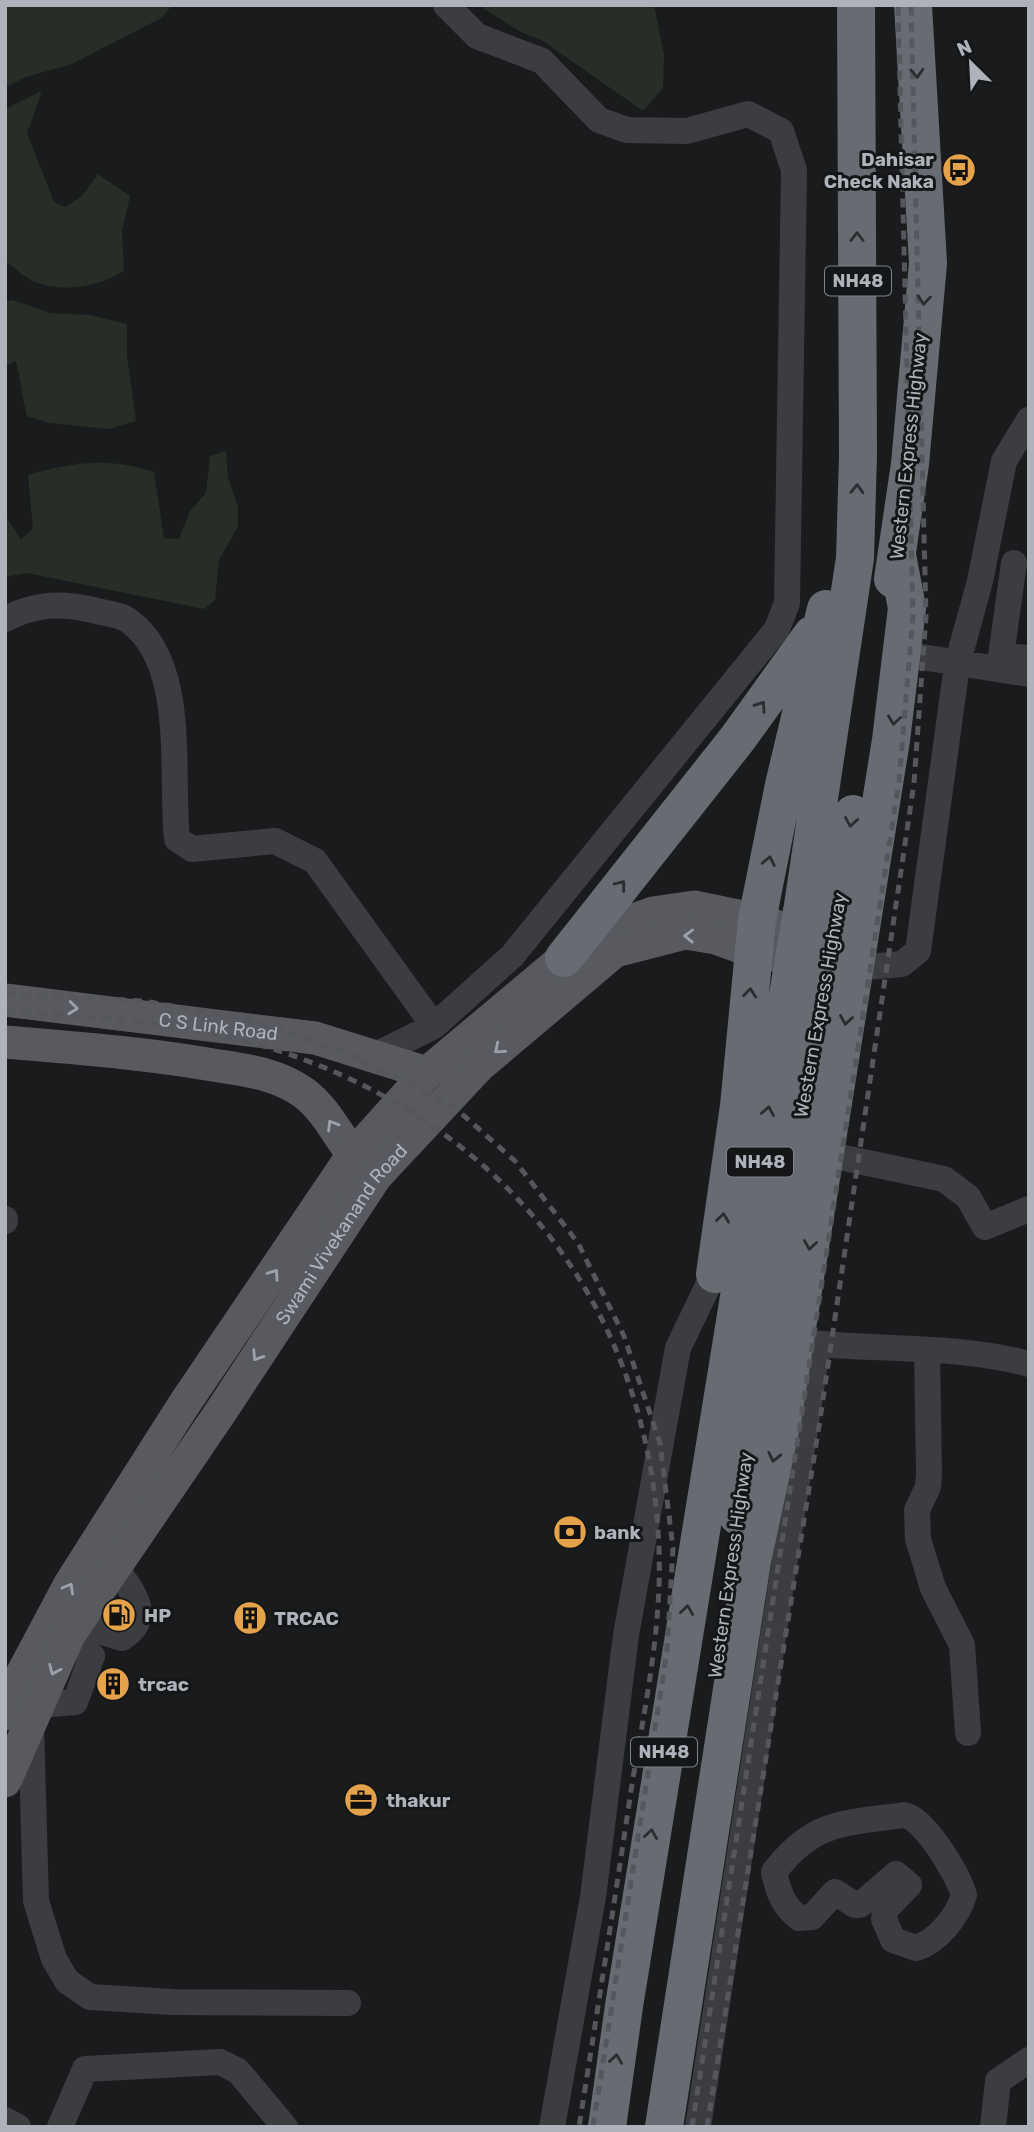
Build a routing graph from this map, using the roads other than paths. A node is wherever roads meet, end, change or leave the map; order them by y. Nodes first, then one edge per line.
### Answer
1 (446, 5) edge
2 (856, 5) edge
3 (913, 5) edge
4 (1029, 420) edge
5 (1016, 457) edge
6 (897, 555) junction
7 (855, 558) junction
8 (1021, 558) edge
9 (980, 581) junction
10 (825, 616) junction
11 (5, 619) edge
12 (903, 654) junction
13 (1001, 656) junction
14 (960, 658) junction
15 (1029, 658) edge
16 (1029, 674) edge
17 (756, 936) junction
18 (837, 940) junction
19 (564, 958) junction
20 (5, 1000) edge
21 (803, 1004) junction
22 (434, 1026) junction
23 (296, 1036) junction
24 (5, 1042) edge
25 (376, 1055) junction
26 (427, 1073) junction
27 (278, 1079) junction
28 (825, 1154) junction
29 (364, 1166) junction
30 (1029, 1209) edge
31 (715, 1271) junction
32 (806, 1343) junction
33 (927, 1350) junction
34 (1029, 1364) edge
35 (760, 1367) junction
36 (724, 1378) junction
37 (115, 1567) junction
38 (73, 1630) junction
39 (25, 1715) edge
40 (968, 1733) dead end
41 (5, 1781) edge
42 (736, 1869) junction
43 (774, 1872) junction
44 (348, 2003) dead end
45 (1029, 2060) edge
46 (5, 2120) edge
47 (18, 2127) edge
48 (60, 2127) edge
49 (285, 2127) edge
50 (552, 2127) edge
51 (607, 2127) edge
52 (646, 2127) edge
53 (664, 2127) edge
54 (698, 2127) edge
55 (993, 2127) edge

1 - 22 street
7 -> 2 highway, Western Express Highway / NH48
3 -> 6 highway, Western Express Highway / NH48
4 - 5 street
5 - 9 street
6 - 12 highway
6 -> 18 highway, Western Express Highway / NH48
7 - 10 highway
7 - 18 highway, Western Express Highway / NH48
8 - 9 street
8 - 13 street
9 - 14 street
17 -> 10 highway
19 -> 10 highway
11 - 22 street
12 - 14 street
12 -> 18 highway
13 - 14 street
13 - 15 street
14 - 16 street
14 - 18 street
17 - 18 main road, Swami Vivekanand Road
17 - 19 main road, Swami Vivekanand Road
17 -> 29 main road, Swami Vivekanand Road
31 -> 17 highway
18 - 21 highway, Western Express Highway / NH48, bridge
18 -> 28 highway
19 - 26 main road, Swami Vivekanand Road
20 -> 23 main road, C S Link Road
21 - 35 highway, Western Express Highway / NH48
36 -> 21 highway, Western Express Highway / NH48
22 - 25 street
23 - 25 main road, C S Link Road
23 - 27 main road
24 - 27 main road, C S Link Road
25 - 26 main road, C S Link Road
26 - 29 main road, Swami Vivekanand Road
29 -> 27 main road, C S Link Road
28 - 30 street
28 -> 32 highway
29 -> 37 main road, Swami Vivekanand Road
39 -> 29 main road, Swami Vivekanand Road
31 - 36 highway
31 - 50 street
32 - 33 street
32 - 35 highway
32 - 42 street
32 -> 53 highway
33 - 34 street
33 - 40 street
35 - 52 highway, Western Express Highway / NH48
51 -> 36 highway, Western Express Highway / NH48
37 - 38 main road, Swami Vivekanand Road
37 - 38 street
38 - 39 main road, Swami Vivekanand Road
39 - 41 main road, Swami Vivekanand Road
39 - 44 street
42 - 43 street
42 - 54 street
43 - 43 street
45 - 55 street
46 - 47 street
48 - 49 street

